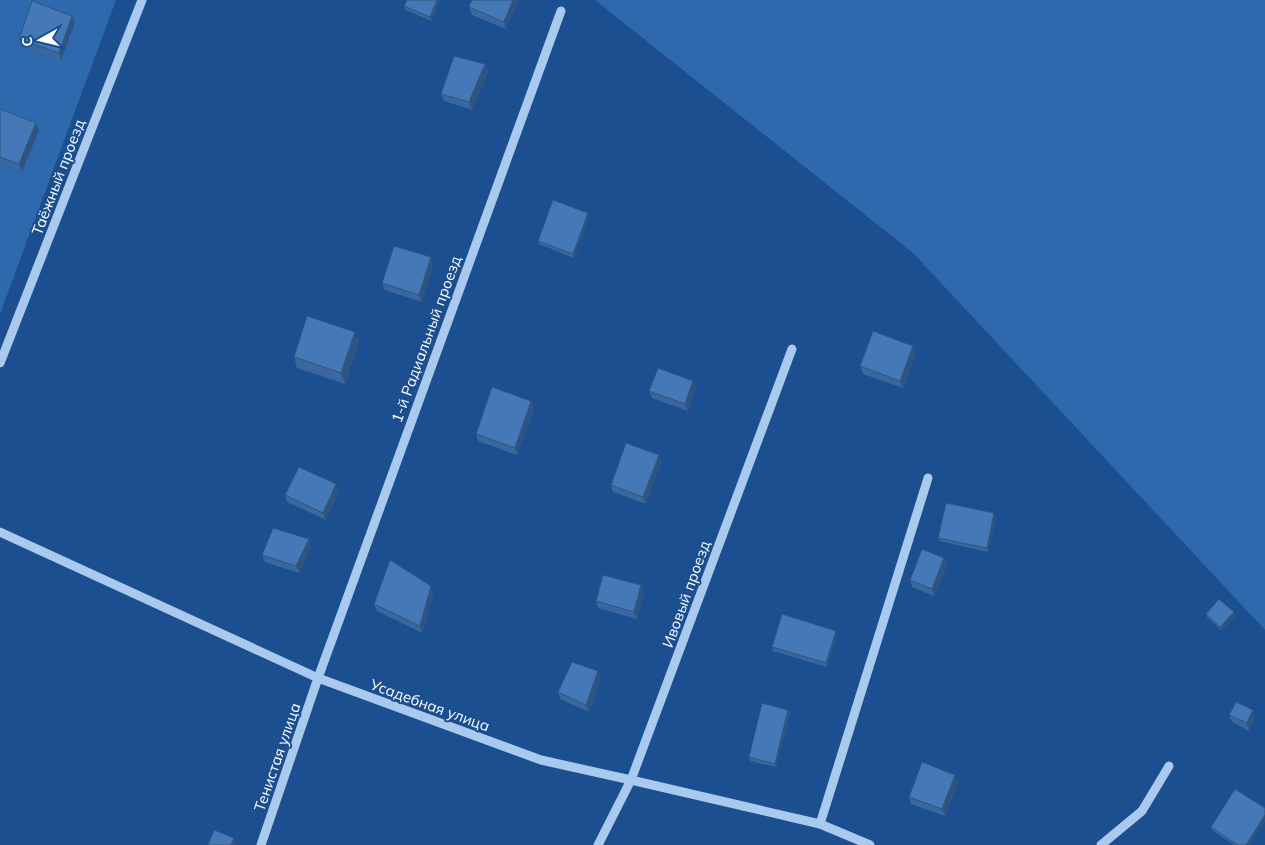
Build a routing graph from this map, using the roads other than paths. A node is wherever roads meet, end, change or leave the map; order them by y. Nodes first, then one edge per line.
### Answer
1 (142, 0) edge
2 (560, 10) dead end
3 (792, 349) dead end
4 (0, 363) edge
5 (928, 478) dead end
6 (0, 532) edge
7 (318, 678) junction
8 (1169, 766) dead end
9 (631, 780) junction
10 (820, 824) junction
11 (262, 845) edge
12 (598, 845) edge
13 (870, 845) edge
14 (1101, 845) edge

1 - 4 street, Таёжный проезд
2 - 7 street, 1-й Радиальный проезд
3 - 9 street, Ивовый проезд
5 - 10 street
6 - 7 street, Усадебная улица
7 - 9 street, Усадебная улица
7 - 11 street, Тенистая улица
8 - 14 street
9 - 10 street, Усадебная улица
9 - 12 street, Ивовый проезд
10 - 13 street, Усадебная улица

